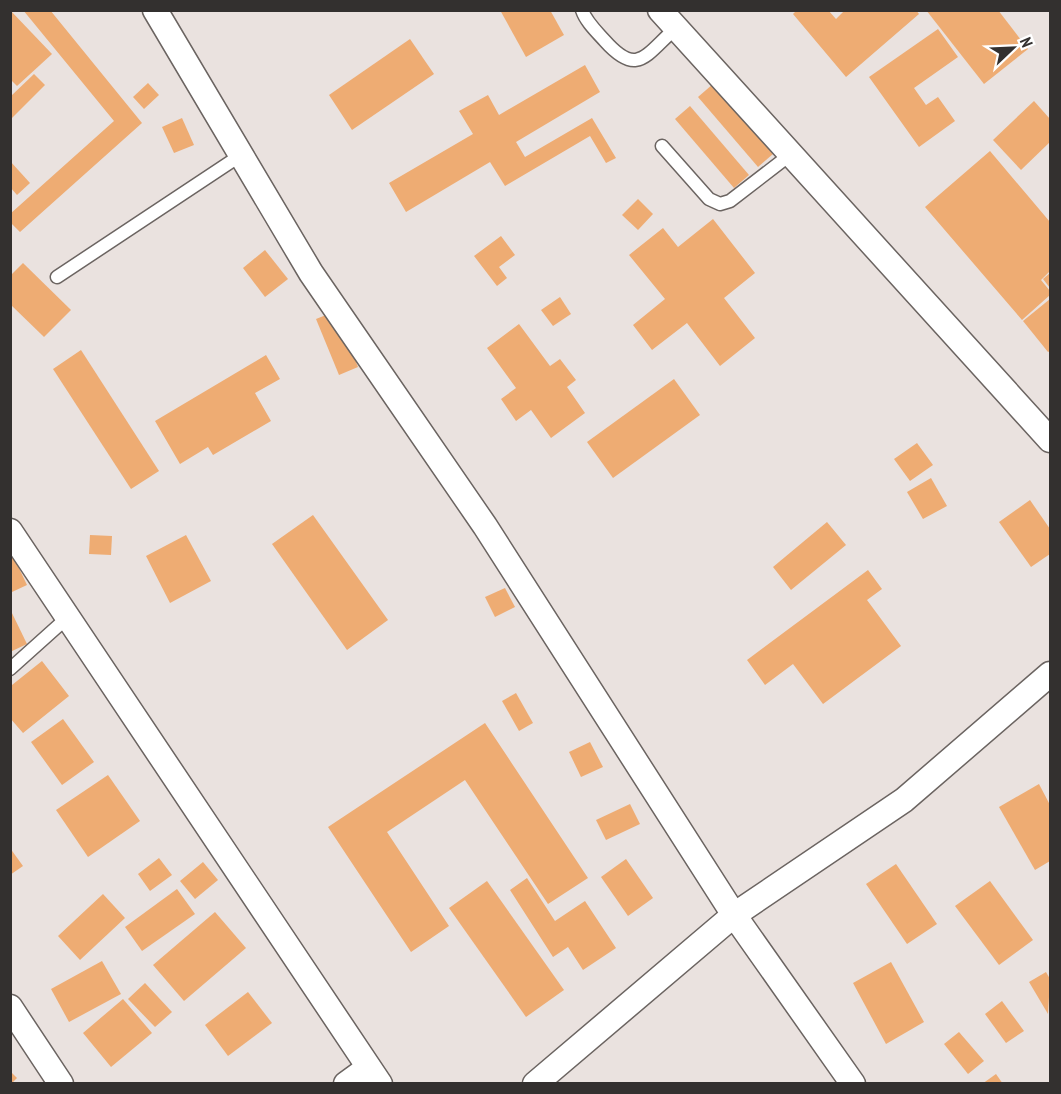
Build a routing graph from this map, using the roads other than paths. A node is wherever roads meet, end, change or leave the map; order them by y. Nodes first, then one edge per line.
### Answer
1 (155, 10) edge
2 (582, 10) edge
3 (668, 19) edge
4 (662, 146) dead end
5 (791, 154) junction
6 (241, 155) junction
7 (57, 277) dead end
8 (1050, 440) edge
9 (10, 531) edge
10 (68, 616) junction
11 (10, 669) edge
12 (1050, 674) edge
13 (734, 915) junction
14 (10, 1007) edge
15 (374, 1076) edge
16 (62, 1083) edge
17 (346, 1083) edge
18 (535, 1083) edge
19 (853, 1083) edge

1 - 6 street
2 - 3 lane
3 - 5 street
4 - 5 lane
5 - 8 street
6 - 7 lane
6 - 13 street
9 - 10 street
10 - 11 lane
10 - 15 street
12 - 13 street
13 - 18 street
13 - 19 street
14 - 16 street
15 - 17 street

